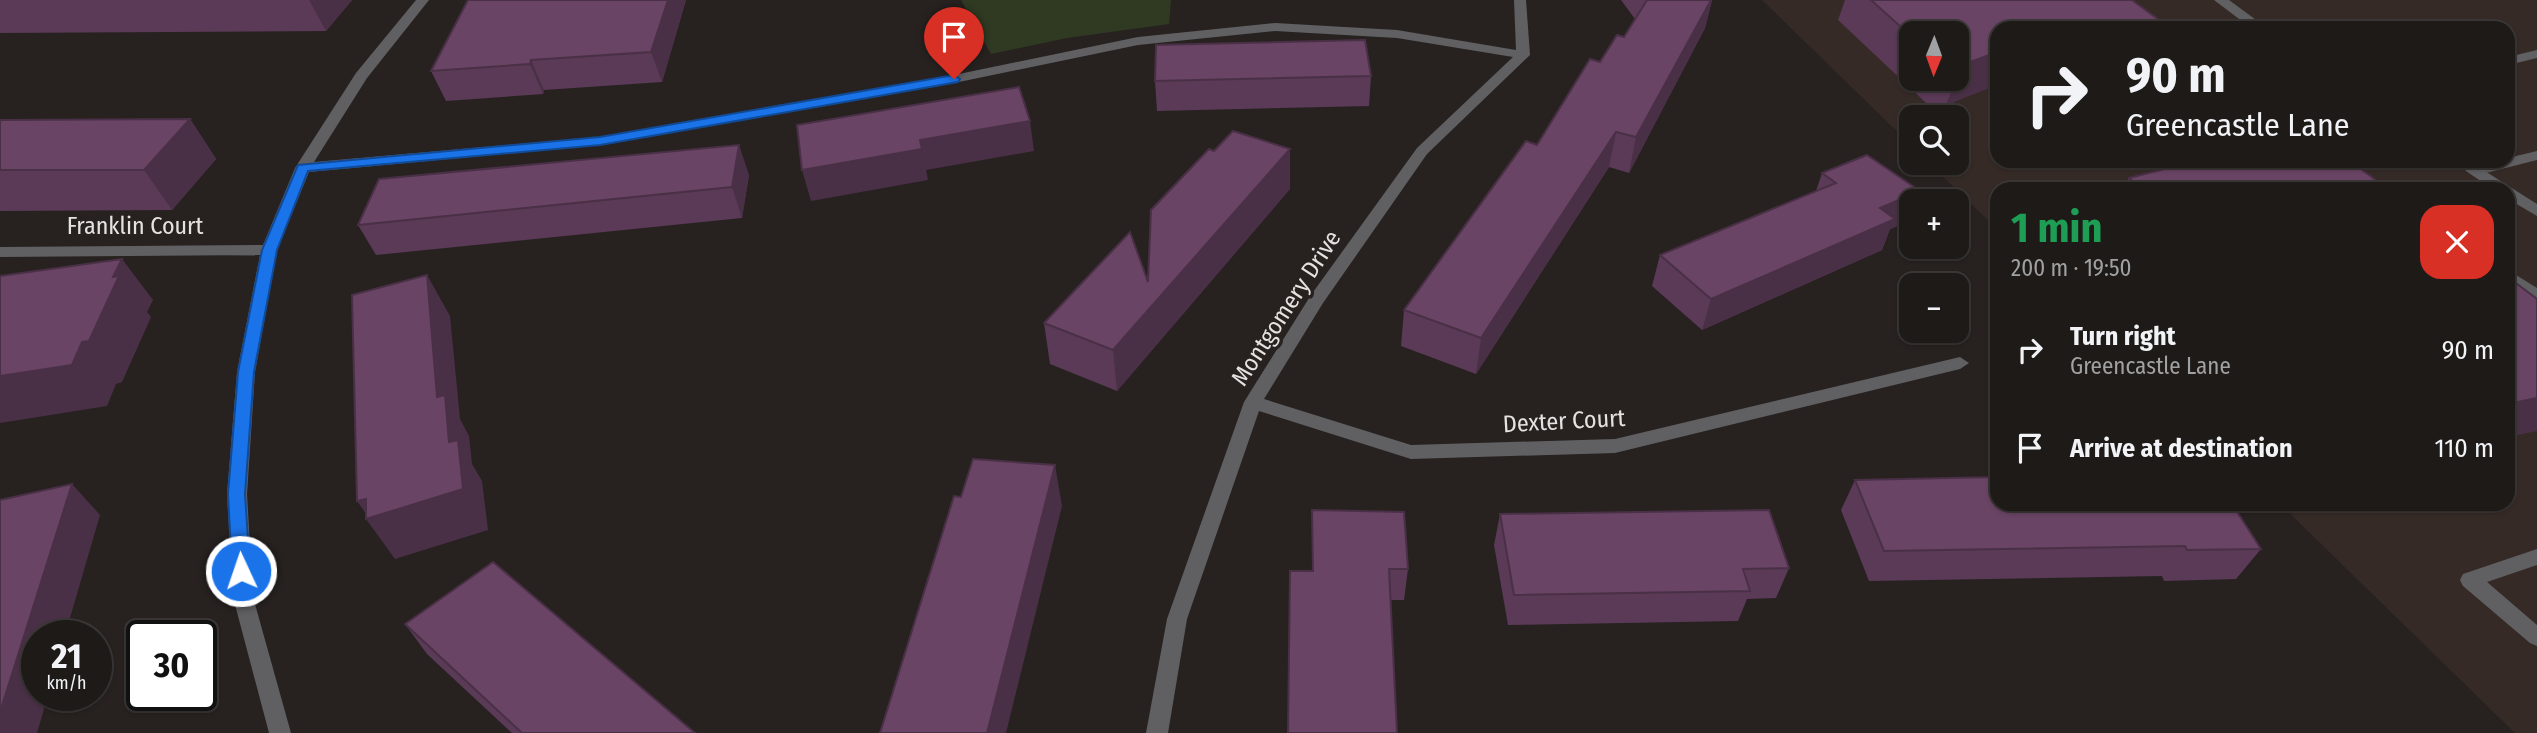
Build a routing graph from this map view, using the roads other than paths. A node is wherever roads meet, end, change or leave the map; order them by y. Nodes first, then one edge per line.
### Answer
1 (423, 0) edge
2 (1520, 0) edge
3 (2220, 0) edge
4 (2250, 21) edge
5 (2537, 54) edge
6 (1523, 55) junction
7 (2515, 59) edge
8 (2537, 155) edge
9 (2515, 161) edge
10 (303, 168) junction
11 (2470, 168) edge
12 (2486, 168) edge
13 (2474, 171) junction
14 (2491, 182) edge
15 (2515, 197) edge
16 (2537, 211) edge
17 (270, 250) junction
18 (0, 252) edge
19 (2515, 280) edge
20 (2537, 296) edge
21 (1960, 363) dead end
22 (1253, 402) junction
23 (2537, 557) edge
24 (2537, 637) edge
25 (281, 733) edge
26 (1157, 733) edge

1 - 10 street
2 - 6 street
3 - 4 street
5 - 7 street
6 - 10 street
6 - 22 street, Montgomery Drive
8 - 9 street
10 - 17 street
11 - 13 street
12 - 13 street
13 - 14 street
15 - 16 street
17 - 18 street, Franklin Court
17 - 25 street
19 - 20 street
21 - 22 street, Dexter Court
22 - 26 street, Montgomery Drive
23 - 24 street

